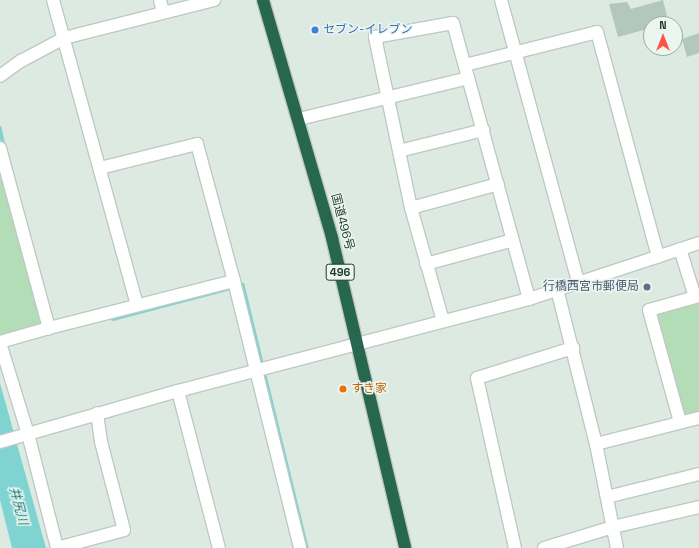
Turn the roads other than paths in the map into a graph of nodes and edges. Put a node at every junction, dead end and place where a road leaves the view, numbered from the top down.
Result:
1 (53, 0) edge
2 (160, 0) edge
3 (214, 0) edge
4 (263, 0) edge
5 (502, 0) edge
6 (163, 12) junction
7 (64, 38) junction
8 (516, 51) junction
9 (465, 65) junction
10 (0, 76) edge
11 (468, 78) junction
12 (386, 96) junction
13 (299, 119) junction
14 (483, 130) junction
15 (0, 148) edge
16 (399, 151) junction
17 (100, 168) junction
18 (498, 184) junction
19 (410, 208) junction
20 (513, 240) junction
21 (699, 243) edge
22 (680, 249) junction
23 (658, 257) junction
24 (426, 264) junction
25 (234, 280) junction
26 (578, 282) junction
27 (557, 289) junction
28 (697, 296) edge
29 (529, 299) junction
30 (137, 305) junction
31 (443, 321) junction
32 (49, 328) junction
33 (0, 342) edge
34 (357, 345) junction
35 (573, 348) junction
36 (257, 372) junction
37 (178, 391) junction
38 (97, 413) junction
39 (699, 418) edge
40 (680, 422) junction
41 (24, 435) junction
42 (0, 442) edge
43 (596, 444) junction
44 (699, 474) edge
45 (606, 497) junction
46 (699, 507) edge
47 (613, 527) junction
48 (101, 542) edge
49 (57, 548) edge
50 (219, 548) edge
51 (300, 548) edge
52 (405, 548) edge
53 (516, 548) edge
54 (544, 548) edge
55 (618, 548) edge

1 - 7 street
2 - 6 street
3 - 6 street
4 - 13 highway, 国道496号 / 496
5 - 8 street
6 - 7 street
7 - 10 street
7 - 17 street
8 - 9 street
8 - 23 street
8 - 26 street
9 - 11 street
9 - 12 street
11 - 12 street
11 - 14 street
12 - 13 street
12 - 16 street
13 - 34 highway, 国道496号 / 496
14 - 16 street
14 - 18 street
15 - 32 street
16 - 19 street
17 - 25 street
17 - 30 street
18 - 19 street
18 - 20 street
19 - 24 street
20 - 24 street
20 - 29 street
21 - 22 street
22 - 23 street
22 - 28 street
23 - 26 street
24 - 31 street
25 - 30 street
25 - 36 street
26 - 27 street
27 - 29 street
27 - 35 street
28 - 40 street
29 - 31 street
30 - 32 street
31 - 34 street
32 - 33 street
33 - 41 street
34 - 36 street
34 - 52 highway, 国道496号 / 496
35 - 43 street
35 - 53 street
36 - 37 street
36 - 51 street
37 - 38 street
37 - 50 street
38 - 41 street
38 - 48 street
39 - 40 street
40 - 43 street
41 - 42 street
41 - 49 street
43 - 45 street
44 - 45 street
45 - 47 street
46 - 47 street
47 - 54 street
47 - 55 street
48 - 49 street

